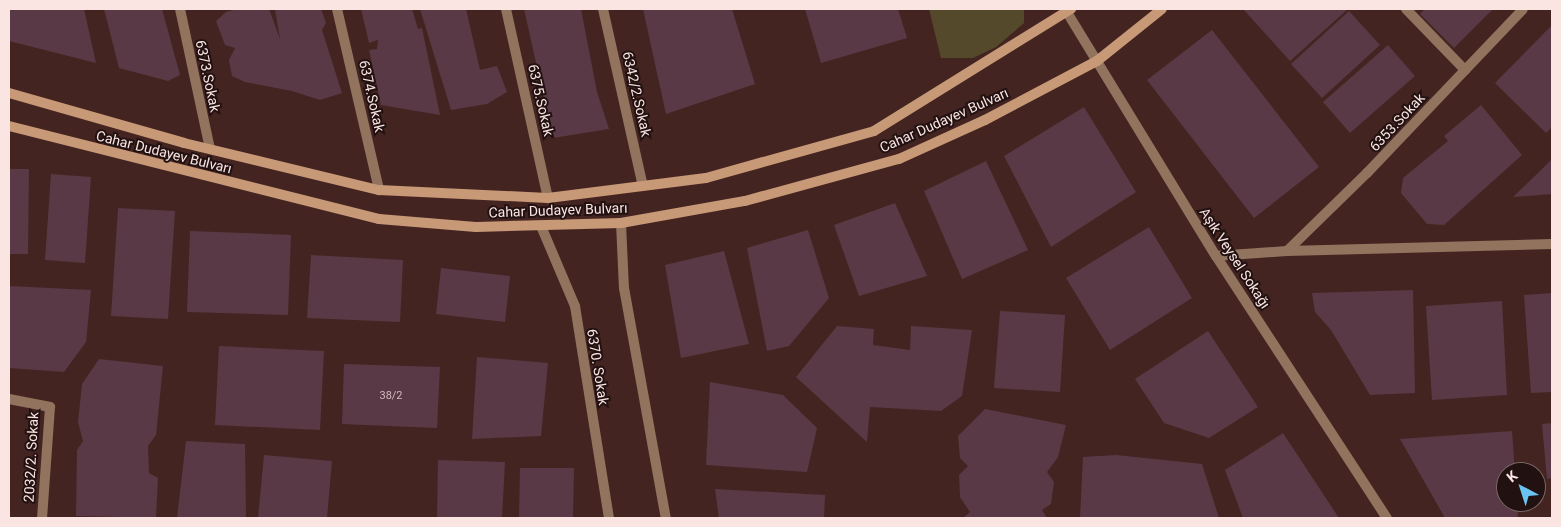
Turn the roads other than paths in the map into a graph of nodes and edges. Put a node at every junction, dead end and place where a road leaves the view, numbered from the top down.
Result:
1 (180, 9) edge
2 (337, 9) edge
3 (506, 9) edge
4 (603, 9) edge
5 (1162, 9) edge
6 (1406, 9) edge
7 (1523, 9) edge
8 (1068, 10) edge
9 (1097, 61) junction
10 (1465, 70) junction
11 (9, 93) edge
12 (9, 126) edge
13 (210, 149) junction
14 (643, 186) junction
15 (379, 190) junction
16 (548, 198) junction
17 (621, 223) junction
18 (541, 226) junction
19 (1552, 244) edge
20 (1287, 250) junction
21 (1216, 256) junction
22 (9, 399) edge
23 (42, 518) edge
24 (609, 518) edge
25 (666, 518) edge
26 (1387, 518) edge

1 - 13 street, 6373.Sokak
2 - 15 street, 6374.Sokak
3 - 16 street, 6375.Sokak
4 - 14 street, 6342/2.Sokak
5 - 9 main road, Cahar Dudayev Bulvarı
6 - 10 street
7 - 10 street, 6353.Sokak
8 - 9 street, Aşık Veysel Sokağı
8 - 14 main road, Cahar Dudayev Bulvarı
9 - 17 main road, Cahar Dudayev Bulvarı
9 - 21 street, Aşık Veysel Sokağı
10 - 20 street, 6353.Sokak
11 - 13 main road, Cahar Dudayev Bulvarı
12 - 18 main road, Cahar Dudayev Bulvarı
13 - 15 main road, Cahar Dudayev Bulvarı
14 - 16 main road, Cahar Dudayev Bulvarı
15 - 16 main road, Cahar Dudayev Bulvarı
17 - 18 main road, Cahar Dudayev Bulvarı
17 - 25 street
18 - 24 street, 6370. Sokak
19 - 20 street
20 - 21 street
21 - 26 street, Aşık Veysel Sokağı
22 - 23 street, 2032/2. Sokak

